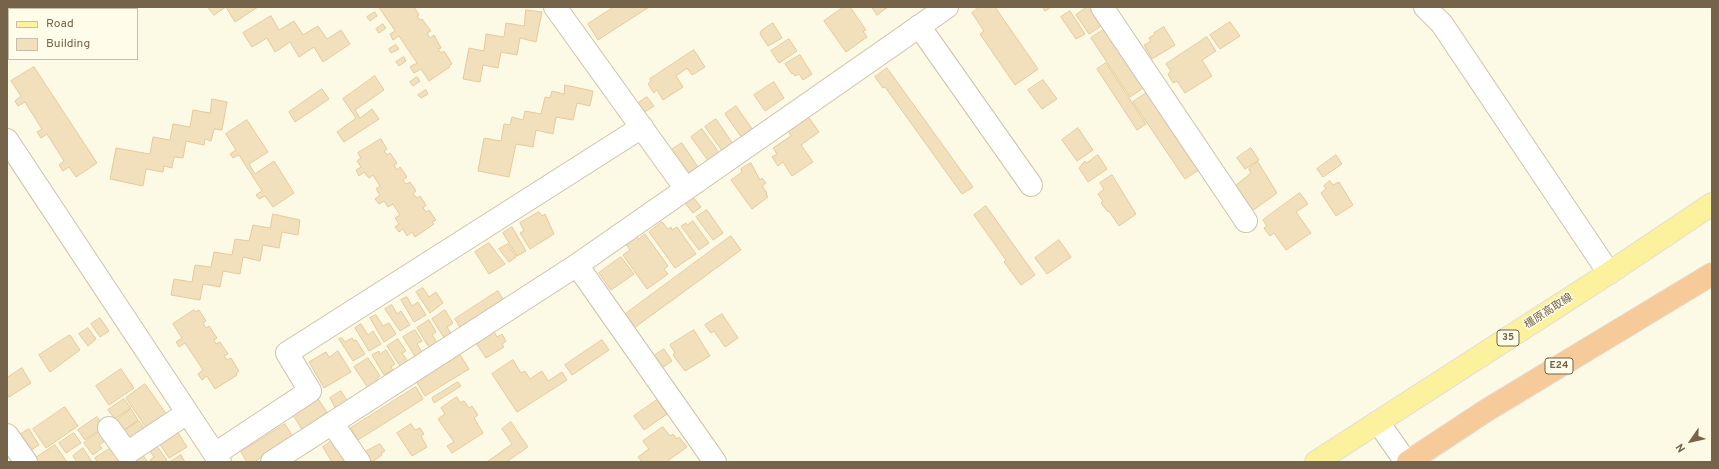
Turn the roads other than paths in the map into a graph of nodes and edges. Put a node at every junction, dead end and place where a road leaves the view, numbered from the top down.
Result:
1 (555, 7) edge
2 (947, 7) edge
3 (1102, 7) edge
4 (1425, 7) edge
5 (919, 26) junction
6 (642, 127) junction
7 (7, 140) edge
8 (1031, 185) dead end
9 (686, 189) junction
10 (1708, 208) edge
11 (1246, 221) dead end
12 (577, 265) junction
13 (1609, 274) junction
14 (1712, 274) edge
15 (187, 413) junction
16 (1378, 422) junction
17 (332, 423) junction
18 (109, 428) dead end
19 (9, 441) edge
20 (217, 458) edge
21 (26, 462) edge
22 (272, 462) edge
23 (359, 462) edge
24 (715, 462) edge
25 (1316, 462) edge
26 (1407, 462) edge

1 - 6 street
2 - 5 street
3 - 11 street
4 - 13 street
5 - 8 street
5 - 9 street
6 - 9 street
6 - 20 street
7 - 15 street
9 - 12 street
10 - 13 main road, 橿原高取線 / 35
12 - 17 street
12 - 24 street
13 - 16 main road, 橿原高取線 / 35
14 - 26 highway, E24
15 - 18 street
15 - 20 street
16 - 25 main road, 橿原高取線 / 35
16 - 26 street
17 - 22 street
17 - 23 street
19 - 21 street

